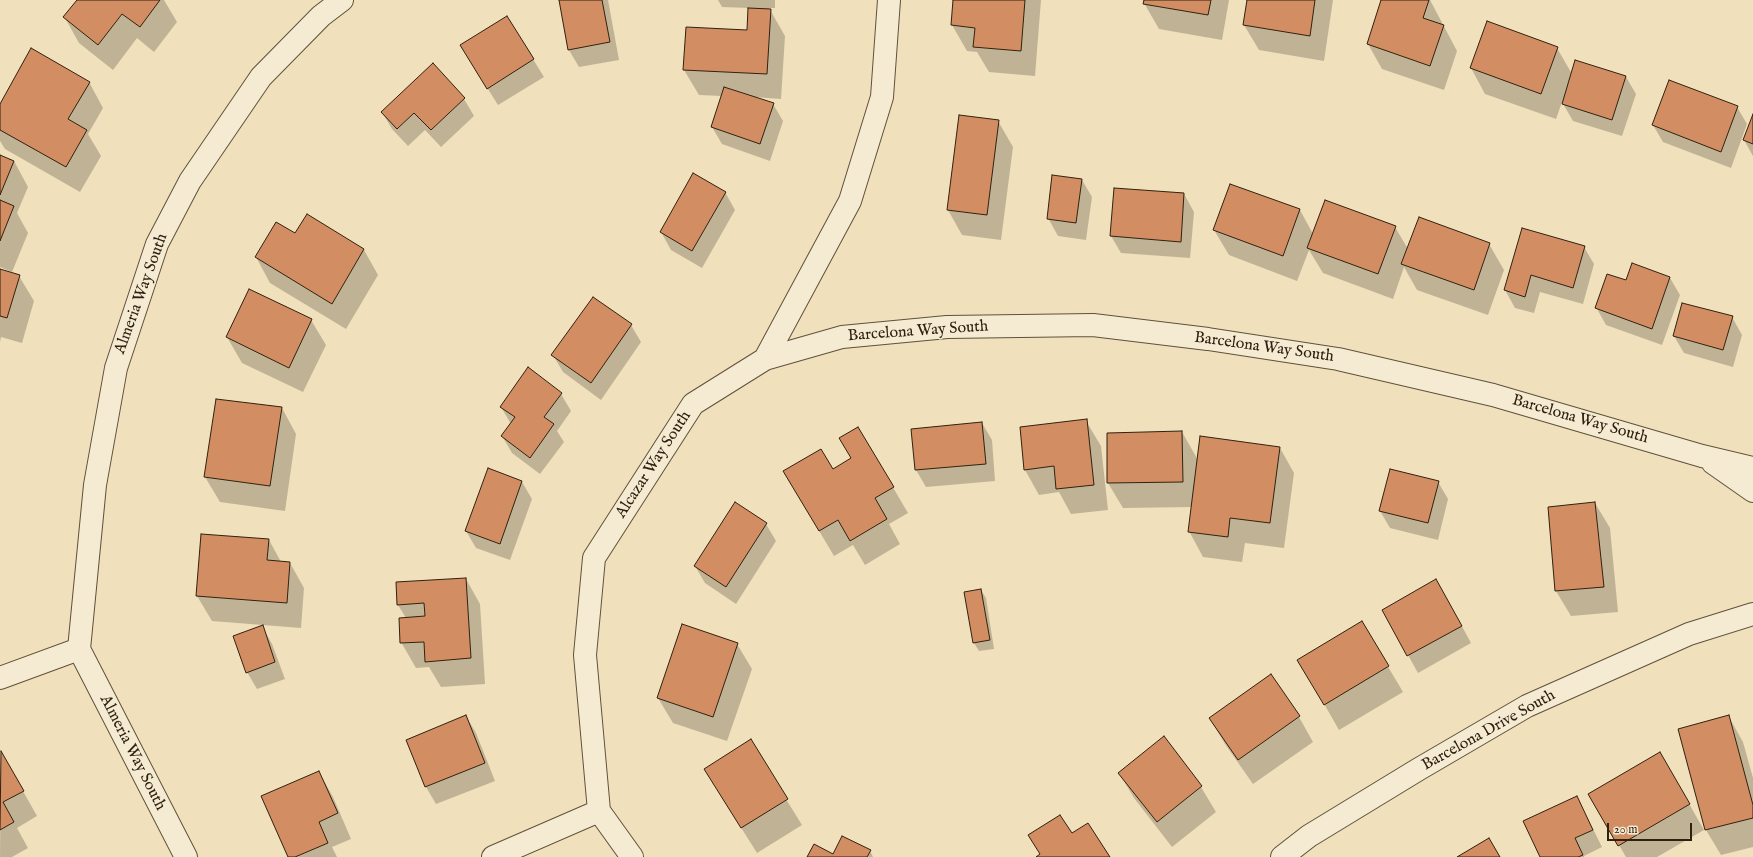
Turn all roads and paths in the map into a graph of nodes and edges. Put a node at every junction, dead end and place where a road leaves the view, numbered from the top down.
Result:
1 (342, 0) edge
2 (889, 0) edge
3 (765, 359) junction
4 (1702, 456) junction
5 (1753, 468) edge
6 (1753, 491) edge
7 (1753, 598) edge
8 (1753, 614) edge
9 (1726, 622) junction
10 (79, 649) junction
11 (0, 678) edge
12 (599, 811) junction
13 (186, 857) edge
14 (493, 857) edge
15 (632, 857) edge
16 (1282, 857) edge

1 - 10 street, Almeria Way South
2 - 3 street, Alcazar Way South
3 - 4 street, Barcelona Way South
3 - 12 street, Alcazar Way South
4 - 5 street, Barcelona Way South
4 - 6 street
7 - 9 street
8 - 9 street, Barcelona Drive South
9 - 16 street, Barcelona Drive South
10 - 11 street
10 - 13 street, Almeria Way South
12 - 14 street
12 - 15 street

